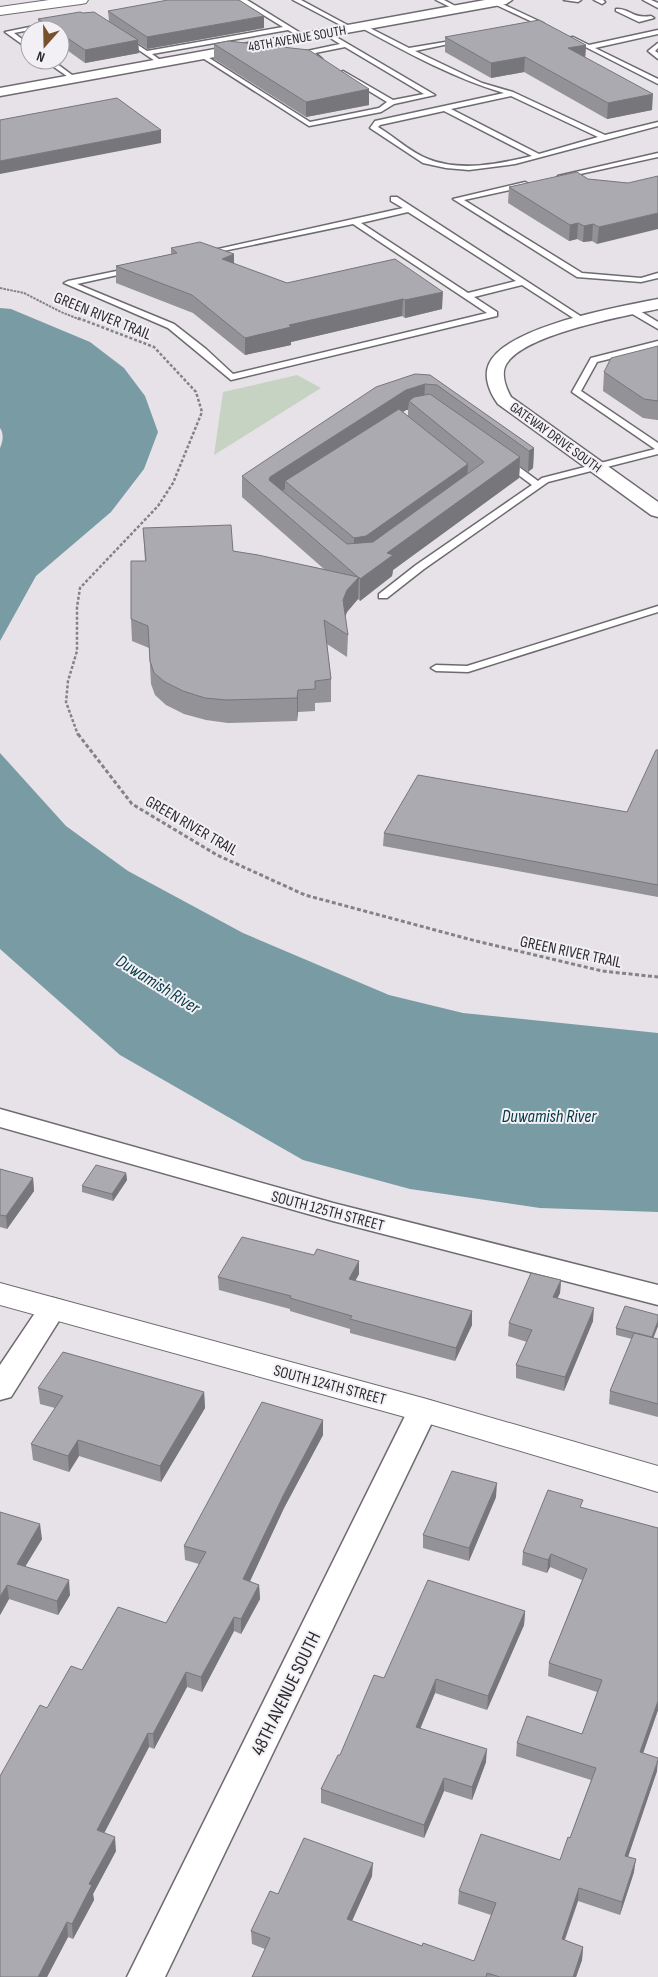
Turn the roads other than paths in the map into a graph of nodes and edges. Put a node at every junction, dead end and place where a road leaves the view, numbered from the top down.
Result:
1 (26, 0) edge
2 (81, 0) edge
3 (242, 0) edge
4 (296, 0) edge
5 (439, 0) edge
6 (567, 0) edge
7 (578, 0) edge
8 (646, 0) edge
9 (500, 1) edge
10 (0, 4) edge
11 (658, 6) edge
12 (630, 8) dead end
13 (458, 9) junction
14 (618, 10) dead end
15 (0, 11) edge
16 (654, 18) edge
17 (532, 26) edge
18 (356, 27) junction
19 (289, 28) junction
20 (20, 30) edge
21 (114, 32) edge
22 (658, 32) edge
23 (326, 33) junction
24 (562, 34) edge
25 (304, 37) junction
26 (465, 39) edge
27 (20, 41) edge
28 (347, 45) junction
29 (658, 45) edge
30 (588, 47) junction
31 (408, 50) junction
32 (146, 53) junction
33 (201, 55) junction
34 (658, 57) edge
35 (325, 62) edge
36 (161, 63) junction
37 (334, 67) edge
38 (61, 70) edge
39 (73, 78) junction
40 (658, 82) edge
41 (0, 92) edge
42 (511, 93) junction
43 (392, 102) junction
44 (444, 108) junction
45 (658, 124) edge
46 (604, 137) junction
47 (658, 155) edge
48 (537, 156) junction
49 (550, 178) edge
50 (532, 182) edge
51 (394, 199) dead end
52 (408, 209) junction
53 (355, 222) junction
54 (198, 254) edge
55 (142, 266) edge
56 (658, 275) edge
57 (523, 282) junction
58 (466, 296) junction
59 (658, 304) edge
60 (632, 310) junction
61 (584, 321) junction
62 (658, 326) edge
63 (658, 344) edge
64 (658, 448) edge
65 (658, 451) edge
66 (501, 458) edge
67 (596, 467) junction
68 (538, 485) junction
69 (658, 511) edge
70 (384, 596) dead end
71 (658, 609) edge
72 (436, 668) dead end
73 (0, 1118) edge
74 (0, 1294) edge
75 (658, 1295) edge
76 (54, 1308) junction
77 (0, 1388) edge
78 (423, 1410) junction
79 (658, 1479) edge
80 (146, 1977) edge

1 - 10 main road
2 - 15 main road
3 - 19 lane
4 - 18 lane
5 - 13 lane
6 - 7 lane
8 - 11 lane
9 - 13 street, 48TH AVENUE SOUTH
9 - 17 lane
12 - 16 lane
13 - 18 street, 48TH AVENUE SOUTH
14 - 16 lane
18 - 23 street, 48TH AVENUE SOUTH
18 - 31 lane
19 - 25 lane
19 - 32 lane
20 - 27 lane
21 - 32 lane
22 - 30 lane
23 - 25 street, 48TH AVENUE SOUTH
23 - 28 lane
24 - 30 lane
25 - 33 street, 48TH AVENUE SOUTH
26 - 31 lane
28 - 35 lane
28 - 43 lane
29 - 34 lane
30 - 40 lane
31 - 42 lane
32 - 36 lane
33 - 36 street, 48TH AVENUE SOUTH
33 - 43 lane
36 - 39 street, 48TH AVENUE SOUTH
37 - 43 lane
38 - 39 lane
39 - 41 street, 48TH AVENUE SOUTH
42 - 44 lane
42 - 46 lane
44 - 48 lane
44 - 48 lane
45 - 46 lane
46 - 48 lane
47 - 49 lane
50 - 56 lane
51 - 52 lane
52 - 53 lane
52 - 57 lane
53 - 54 lane
53 - 58 lane
55 - 58 lane
57 - 58 lane
57 - 61 lane
59 - 60 street, GATEWAY DRIVE SOUTH
60 - 61 street, GATEWAY DRIVE SOUTH
60 - 62 lane
61 - 67 street, GATEWAY DRIVE SOUTH
63 - 64 lane
65 - 67 lane
66 - 68 lane
67 - 68 lane
67 - 69 street, GATEWAY DRIVE SOUTH
68 - 70 lane
71 - 72 lane
73 - 75 street, SOUTH 125TH STREET
74 - 76 main road, SOUTH 124TH STREET
76 - 77 street
76 - 78 main road, SOUTH 124TH STREET
78 - 79 main road, SOUTH 124TH STREET
78 - 80 street, 48TH AVENUE SOUTH

